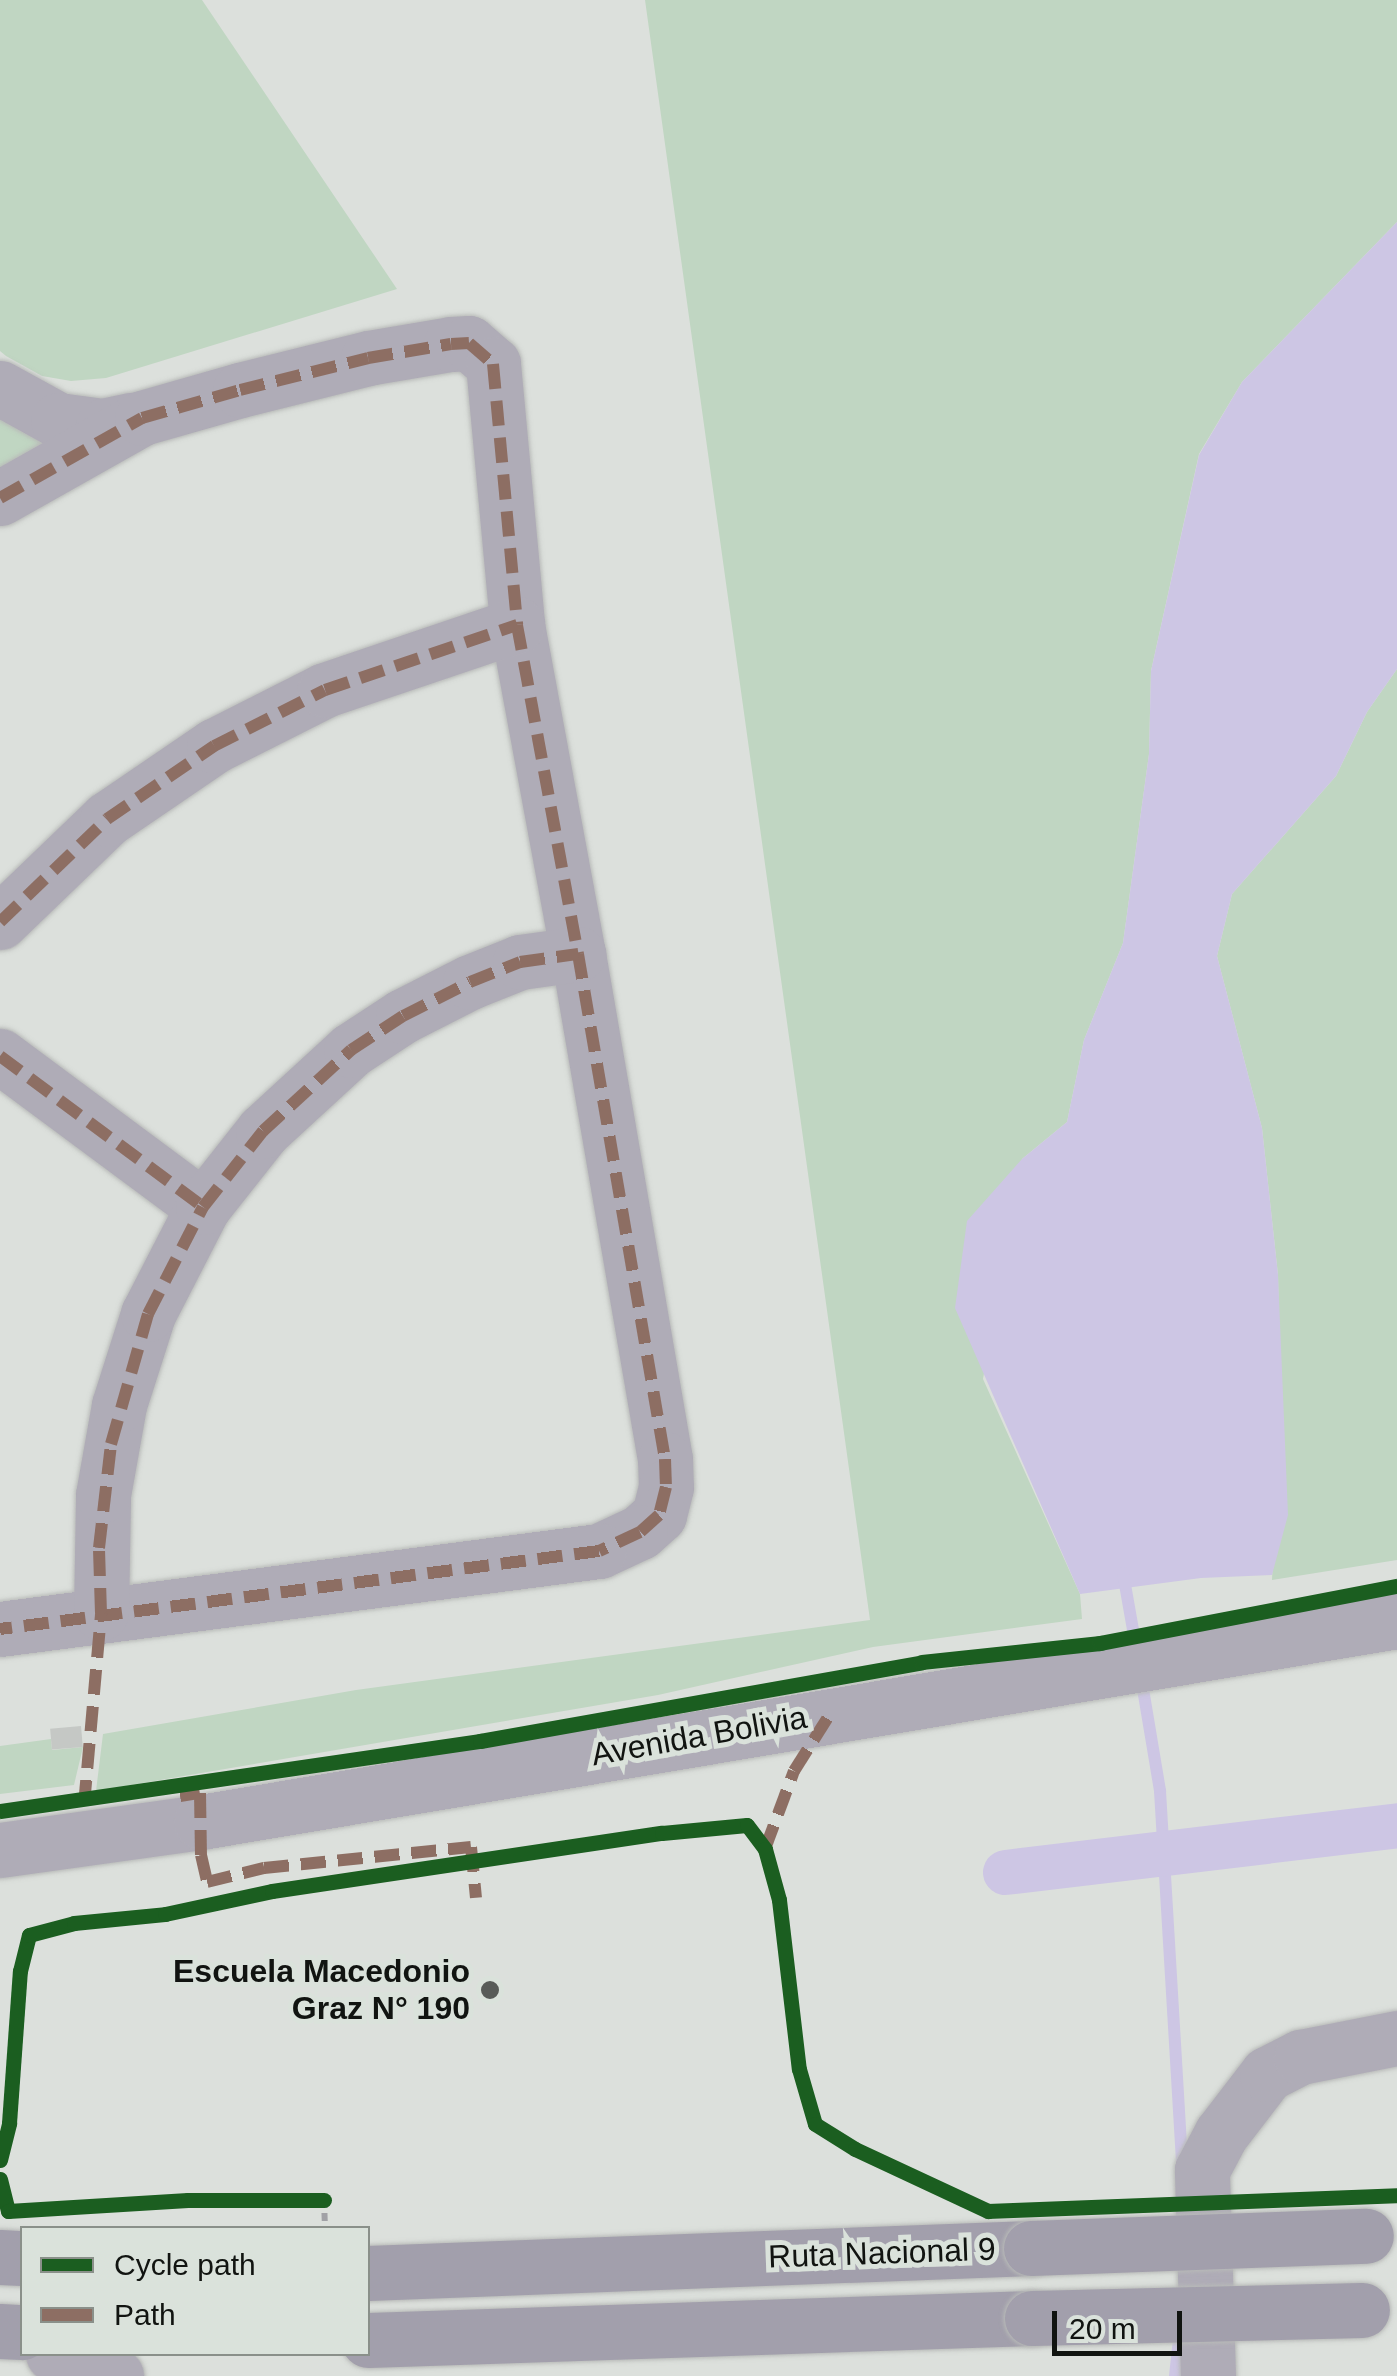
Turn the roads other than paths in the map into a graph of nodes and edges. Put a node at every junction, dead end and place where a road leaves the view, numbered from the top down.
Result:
1 (0, 388) edge
2 (142, 418) junction
3 (0, 498) edge
4 (517, 625) junction
5 (0, 922) edge
6 (578, 954) junction
7 (0, 1056) edge
8 (203, 1207) junction
9 (101, 1613) junction
10 (1397, 1621) edge
11 (0, 1629) edge
12 (0, 1850) edge
13 (1397, 2038) edge
14 (1382, 2234) edge
15 (370, 2273) edge
16 (1380, 2307) edge
17 (370, 2340) edge
18 (60, 2356) edge
19 (116, 2376) edge
20 (1208, 2376) edge

1 - 2 street
2 - 3 street
2 - 4 street
4 - 5 street
4 - 6 street
6 - 8 street
6 - 9 street
7 - 8 street
8 - 9 street
9 - 11 street
10 - 12 street, Avenida Bolivia
13 - 20 street
14 - 15 highway, Ruta Nacional 9, bridge
16 - 17 highway, bridge
18 - 19 street

